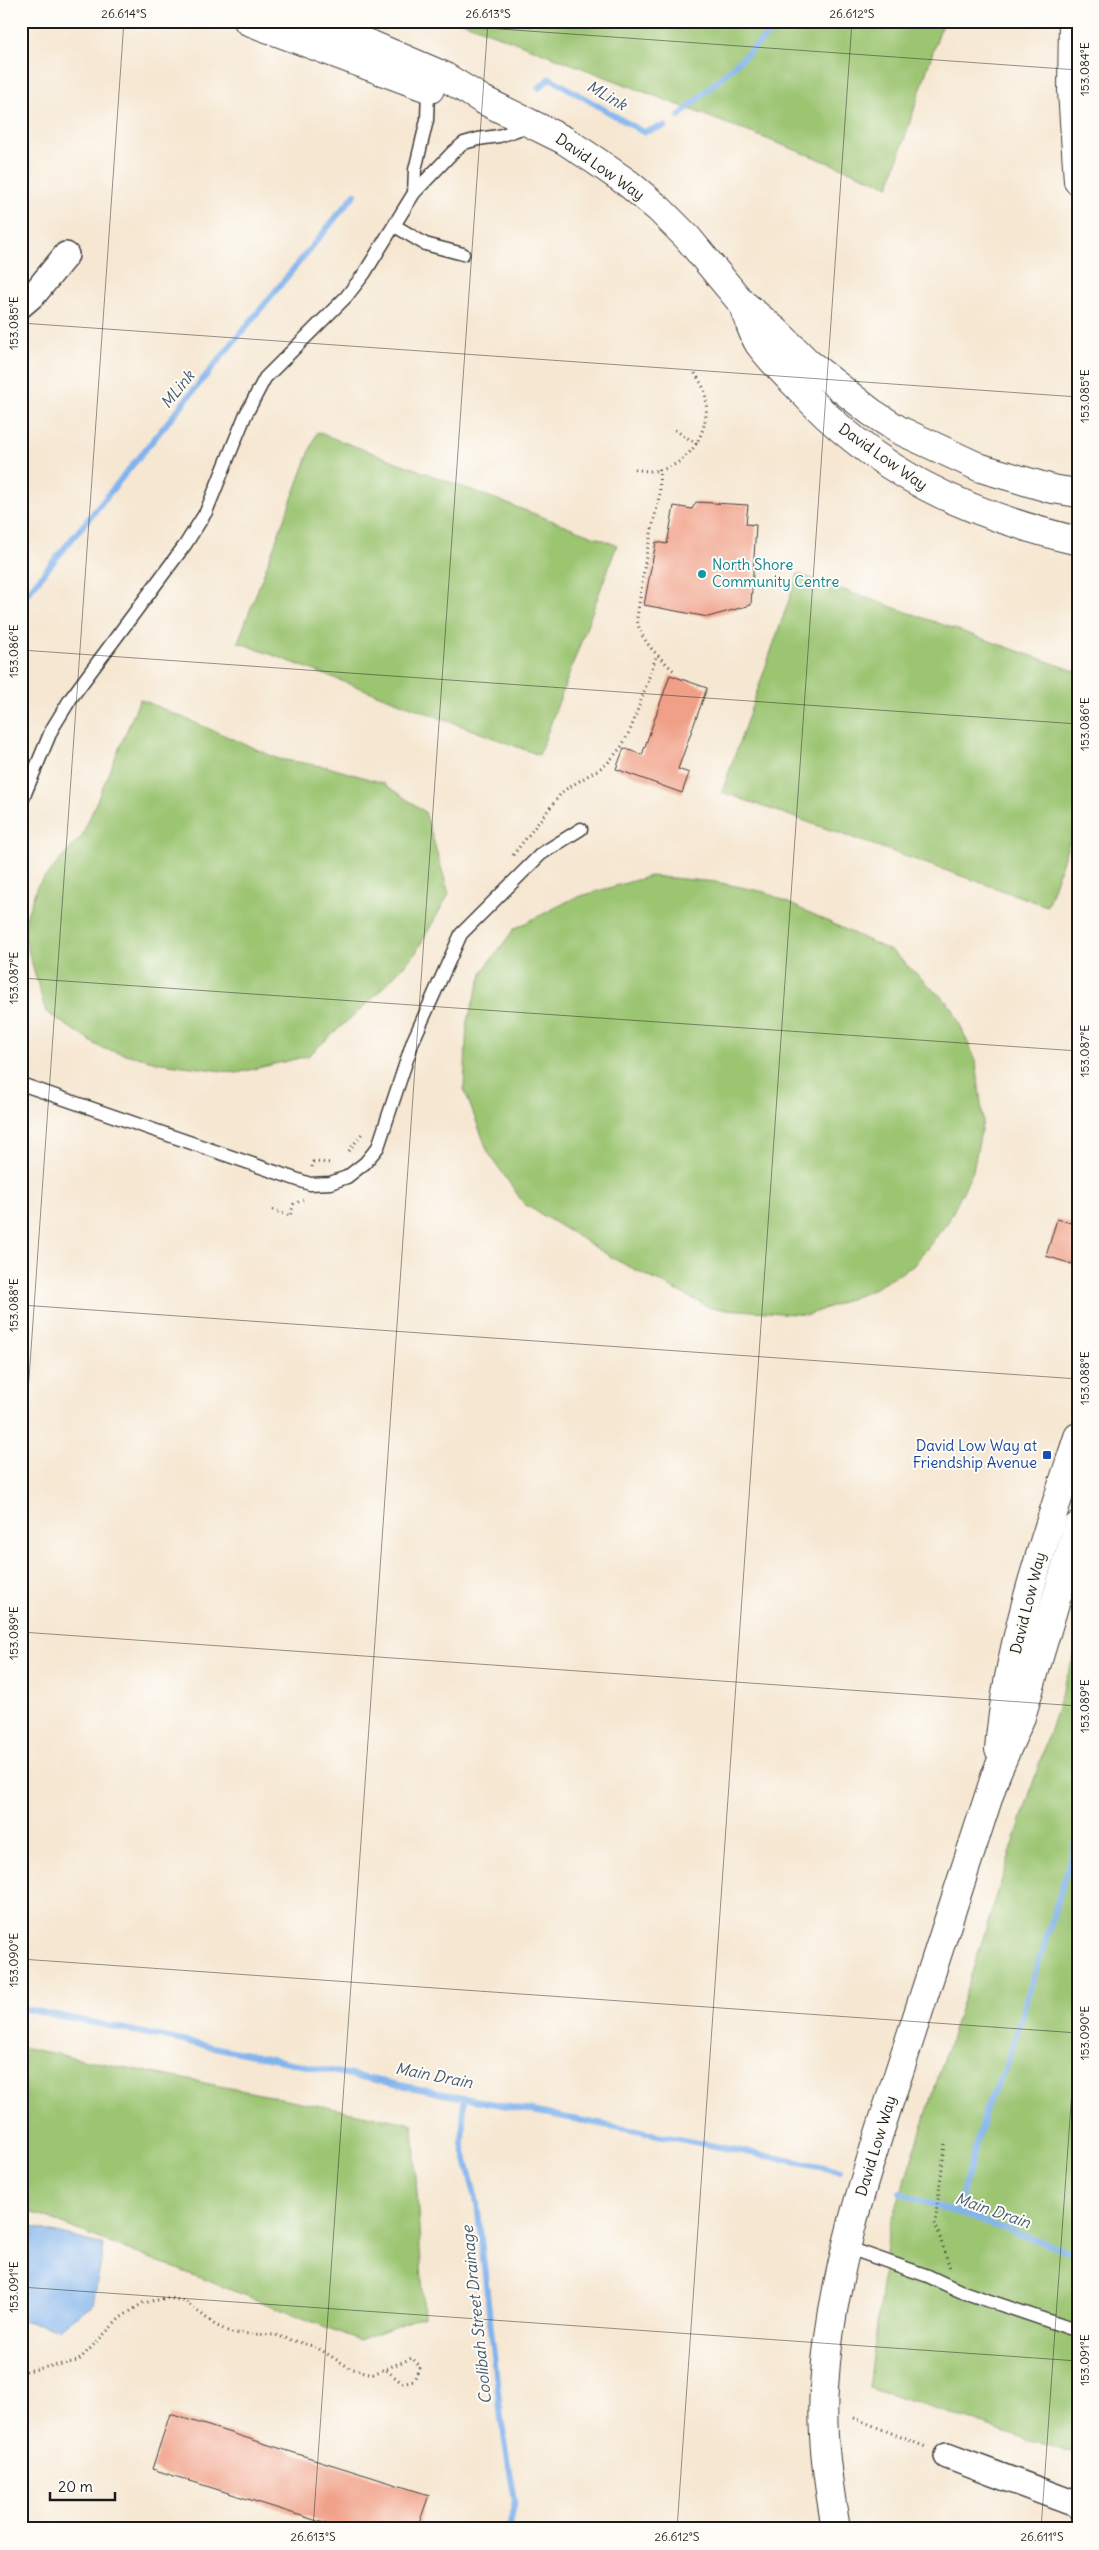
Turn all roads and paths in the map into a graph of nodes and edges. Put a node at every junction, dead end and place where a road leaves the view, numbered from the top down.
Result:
1 (248, 21) edge
2 (316, 21) edge
3 (1073, 21) edge
4 (428, 88) junction
5 (483, 100) junction
6 (534, 124) junction
7 (1078, 181) edge
8 (414, 193) junction
9 (395, 226) junction
10 (462, 254) dead end
11 (66, 255) dead end
12 (741, 302) junction
13 (21, 305) edge
14 (694, 373) dead end
15 (675, 430) dead end
16 (697, 444) junction
17 (635, 469) dead end
18 (659, 469) junction
19 (1069, 488) edge
20 (1078, 541) edge
21 (674, 671) dead end
22 (21, 803) edge
23 (581, 829) dead end
24 (21, 1084) edge
25 (308, 1195) dead end
26 (273, 1210) dead end
27 (1078, 1436) edge
28 (1078, 1526) edge
29 (1041, 1550) junction
30 (1068, 1558) junction
31 (996, 1774) junction
32 (945, 2144) dead end
33 (846, 2248) junction
34 (960, 2291) junction
35 (1078, 2331) edge
36 (385, 2369) junction
37 (21, 2372) edge
38 (854, 2418) dead end
39 (947, 2456) joint
40 (1078, 2505) edge
41 (836, 2529) edge

1 - 4 main road, David Low Way
2 - 5 main road, David Low Way
3 - 7 main road
4 - 5 main road, David Low Way
4 - 8 lane
5 - 6 main road, David Low Way
6 - 8 lane
6 - 12 main road, David Low Way
8 - 9 lane
9 - 10 lane
9 - 22 lane
11 - 13 street
12 - 19 main road, David Low Way
12 - 20 main road, David Low Way
14 - 16 path
15 - 16 path
16 - 18 path
17 - 18 path
18 - 21 path
23 - 24 lane
25 - 26 path
27 - 29 main road, David Low Way
28 - 30 main road, David Low Way
29 - 30 main road
29 - 31 main road, David Low Way
30 - 31 main road, David Low Way
31 - 33 main road, David Low Way
32 - 34 path
33 - 34 lane
33 - 41 main road, David Low Way
34 - 35 lane
36 - 36 path
36 - 37 path
38 - 39 path
39 - 40 street

